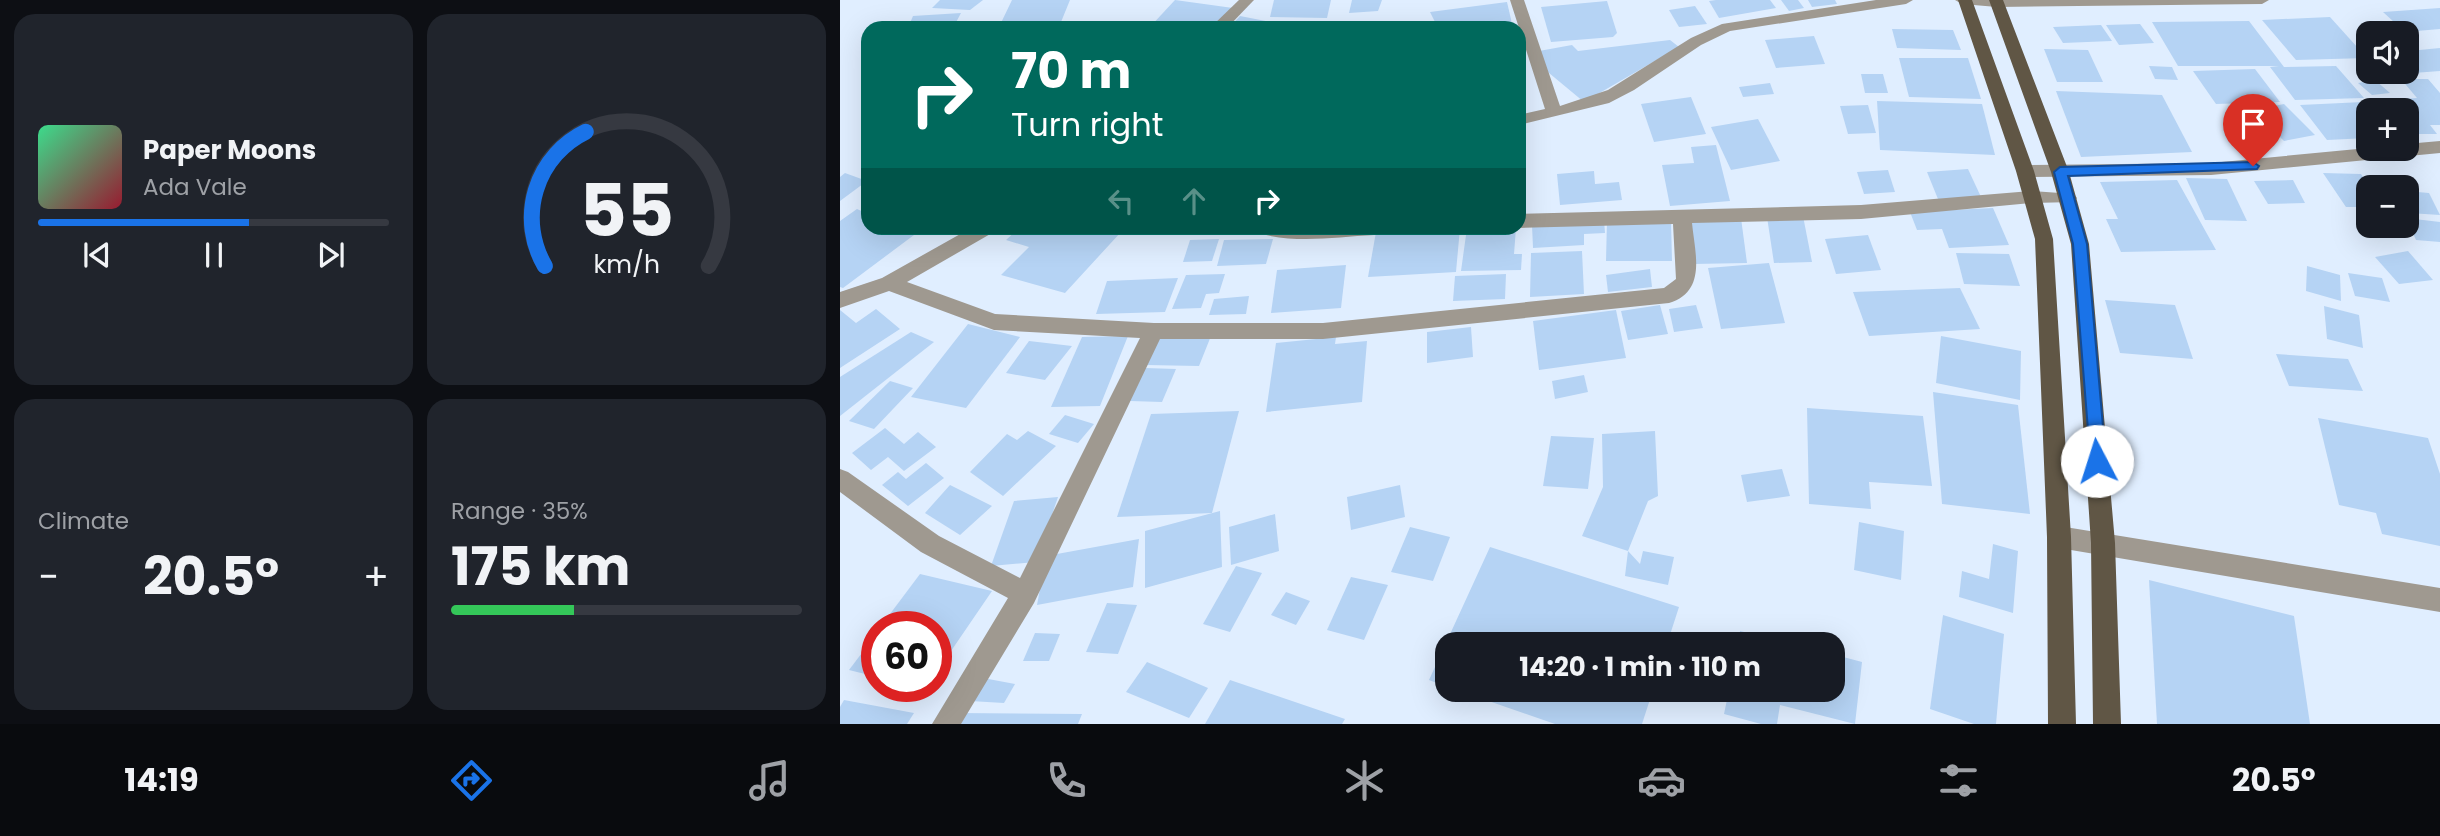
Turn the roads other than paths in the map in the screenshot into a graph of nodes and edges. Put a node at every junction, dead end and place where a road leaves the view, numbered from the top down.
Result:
1 (1247, 0) edge
2 (1517, 0) edge
3 (1906, 0) edge
4 (1964, 0) edge
5 (2262, 0) edge
6 (1997, 2) edge
7 (1225, 21) edge
8 (1524, 21) edge
9 (1526, 27) edge
10 (1554, 112) junction
11 (1526, 118) edge
12 (2440, 146) edge
13 (2025, 171) junction
14 (2060, 172) junction
15 (2031, 197) junction
16 (2068, 198) junction
17 (1682, 216) junction
18 (1526, 221) edge
19 (973, 235) edge
20 (889, 283) junction
21 (840, 300) edge
22 (1154, 331) junction
23 (840, 479) edge
24 (2059, 537) junction
25 (2103, 543) junction
26 (1026, 594) junction
27 (2440, 600) edge
28 (946, 724) edge
29 (2062, 724) edge
30 (2107, 724) edge

1 - 7 street
2 - 8 street
3 - 10 street
4 - 6 street
4 - 13 main road
5 - 6 street
6 - 14 main road
9 - 10 street
10 - 11 street
12 - 14 street
13 - 14 street
13 - 15 main road
14 - 16 main road
15 - 16 street
15 - 17 street
15 - 24 main road
16 - 25 main road
17 - 18 street
17 - 22 street
19 - 20 street
20 - 21 street
20 - 22 street
22 - 26 street
23 - 26 street
24 - 25 street
24 - 29 main road
25 - 27 street
25 - 30 main road
26 - 28 street

